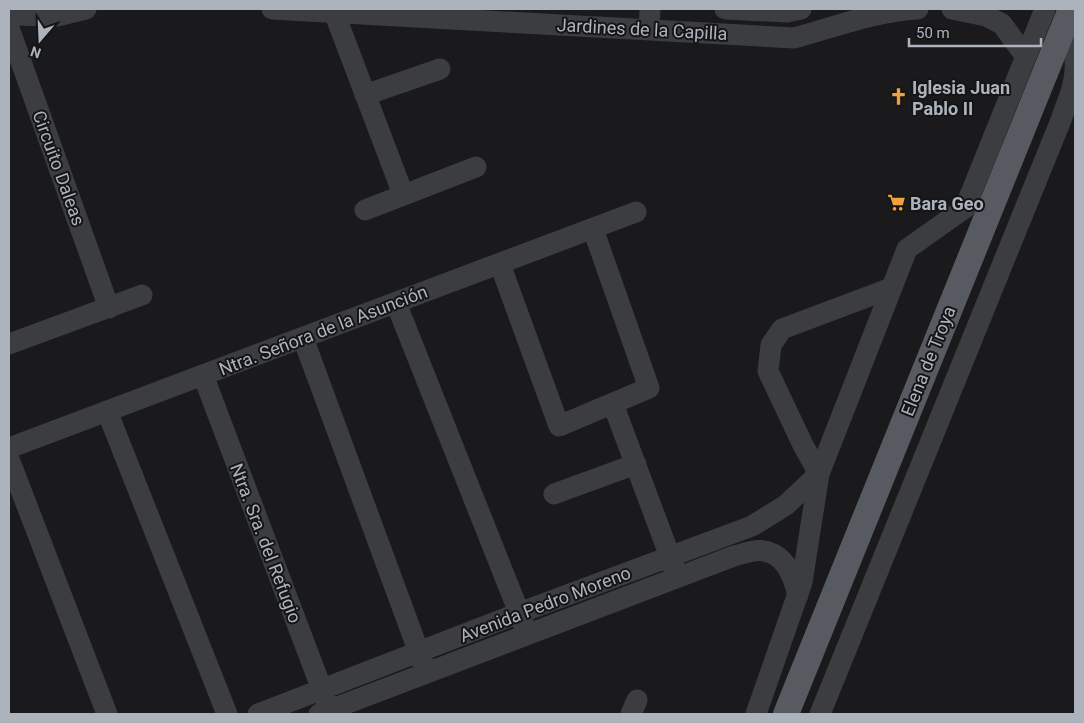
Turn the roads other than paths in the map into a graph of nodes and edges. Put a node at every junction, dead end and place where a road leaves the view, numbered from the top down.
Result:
1 (86, 9) edge
2 (272, 9) edge
3 (650, 9) edge
4 (726, 9) edge
5 (801, 9) edge
6 (918, 9) edge
7 (952, 9) edge
8 (334, 12) junction
9 (876, 12) edge
10 (1061, 12) edge
11 (440, 14) edge
12 (9, 15) edge
13 (9, 28) edge
14 (649, 30) junction
15 (1026, 57) junction
16 (440, 69) dead end
17 (365, 96) junction
18 (1020, 104) junction
19 (1061, 120) junction
20 (476, 168) dead end
21 (403, 194) junction
22 (365, 210) dead end
23 (636, 212) dead end
24 (592, 229) junction
25 (500, 264) junction
26 (891, 288) junction
27 (142, 295) dead end
28 (396, 302) junction
29 (108, 308) junction
30 (303, 338) junction
31 (10, 342) edge
32 (203, 375) junction
33 (613, 404) junction
34 (107, 411) junction
35 (9, 448) edge
36 (9, 459) edge
37 (636, 464) junction
38 (819, 474) junction
39 (554, 494) dead end
40 (670, 556) junction
41 (677, 577) junction
42 (798, 595) junction
43 (519, 613) junction
44 (527, 634) junction
45 (419, 653) junction
46 (428, 673) junction
47 (322, 690) junction
48 (324, 712) edge
49 (107, 714) edge
50 (227, 714) edge
51 (258, 714) edge
52 (756, 714) edge
53 (786, 714) edge
54 (820, 714) edge

1 - 12 street
2 - 8 street, Jardines de la Capilla
3 - 14 street
4 - 5 street, Jardines de la Capilla
6 - 9 street, Jardines de la Capilla
7 - 15 street
8 - 11 street, Jardines de la Capilla
8 - 17 street
9 - 14 street, Jardines de la Capilla
10 - 15 street
10 - 18 main road, Elena de Troya
10 - 19 street
11 - 14 street, Jardines de la Capilla
13 - 29 street, Circuito Daleas
15 - 18 street
16 - 17 street
17 - 21 street
18 - 19 street
18 - 26 street
18 - 53 main road, Elena de Troya
19 - 54 street
20 - 21 street
21 - 22 street
23 - 24 street, Ntra. Señora de la Asunción
24 - 25 street, Ntra. Señora de la Asunción
24 - 33 street
25 - 28 street, Ntra. Señora de la Asunción
25 - 33 street
26 - 38 street
26 - 38 street
27 - 29 street
28 - 30 street, Ntra. Señora de la Asunción
28 - 43 street
29 - 31 street
30 - 32 street, Ntra. Señora de la Asunción
30 - 45 street
32 - 34 street, Ntra. Señora de la Asunción
32 - 47 street, Ntra. Sra. del Refugio
33 - 37 street
34 - 35 street, Ntra. Señora de la Asunción
34 - 50 street
36 - 49 street
37 - 39 street
37 - 40 street
38 - 40 street, Avenida Pedro Moreno
38 - 42 street
40 - 41 street
40 - 43 street, Avenida Pedro Moreno
41 - 42 street, Avenida Pedro Moreno
41 - 44 street, Avenida Pedro Moreno
42 - 52 street
43 - 44 street
43 - 45 street, Avenida Pedro Moreno
44 - 46 street, Avenida Pedro Moreno
45 - 46 street
45 - 47 street, Avenida Pedro Moreno
46 - 48 street, Avenida Pedro Moreno
47 - 48 street, Ntra. Sra. del Refugio
47 - 51 street, Avenida Pedro Moreno

